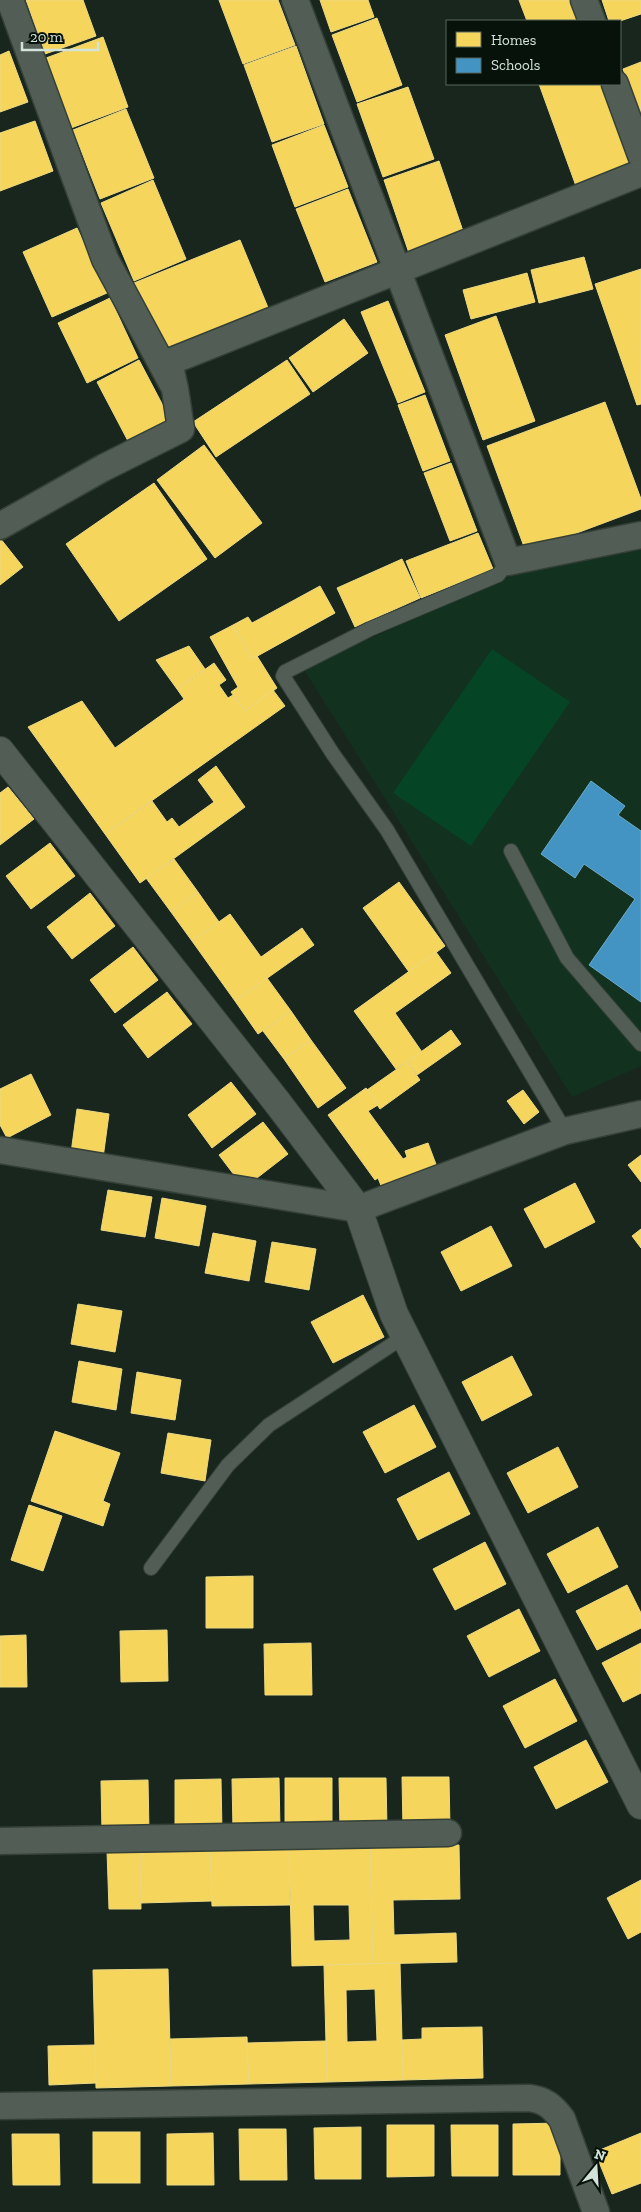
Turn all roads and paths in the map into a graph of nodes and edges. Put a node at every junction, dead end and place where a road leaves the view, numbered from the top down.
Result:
1 (10, 0) edge
2 (295, 0) edge
3 (584, 0) edge
4 (592, 20) edge
5 (615, 85) edge
6 (641, 155) edge
7 (641, 173) edge
8 (397, 270) junction
9 (175, 389) junction
10 (0, 526) edge
11 (641, 535) edge
12 (508, 562) junction
13 (0, 751) edge
14 (511, 851) dead end
15 (641, 1044) edge
16 (641, 1114) edge
17 (565, 1131) junction
18 (0, 1150) edge
19 (358, 1209) junction
20 (405, 1336) junction
21 (151, 1568) dead end
22 (641, 1805) edge
23 (448, 1833) dead end
24 (0, 1842) edge
25 (0, 2106) edge
26 (596, 2212) edge

1 - 9 street
2 - 8 street
3 - 4 street
5 - 6 street
7 - 8 street
8 - 9 street
8 - 12 street
9 - 10 street
11 - 12 street
12 - 17 lane
13 - 19 street
14 - 15 lane
16 - 17 street
17 - 19 street
18 - 19 street
19 - 20 street
20 - 21 lane
20 - 22 street
23 - 24 street
25 - 26 street

